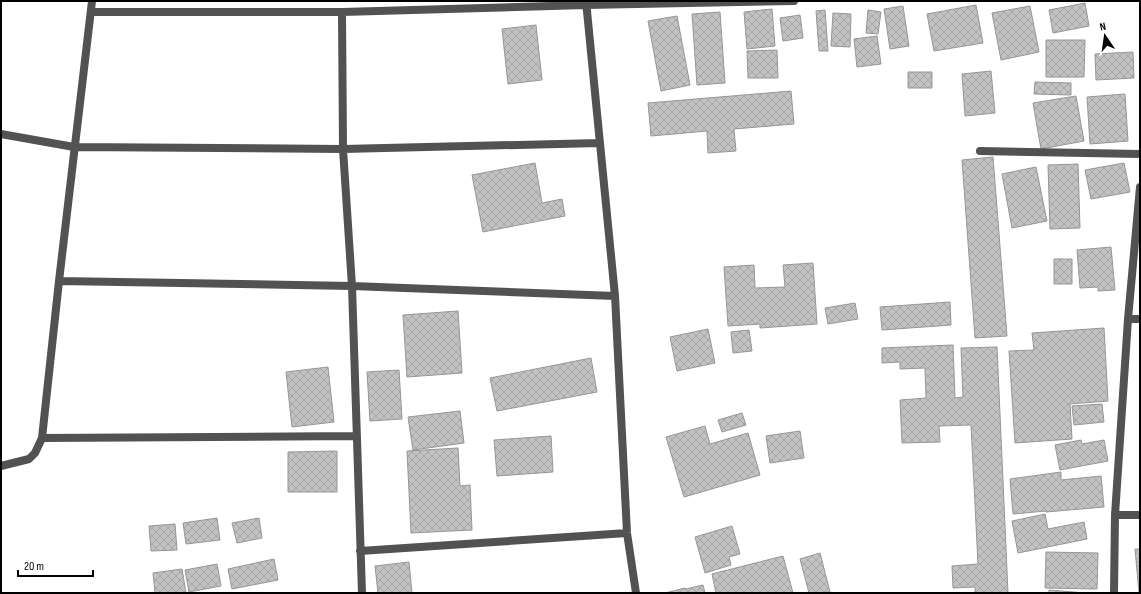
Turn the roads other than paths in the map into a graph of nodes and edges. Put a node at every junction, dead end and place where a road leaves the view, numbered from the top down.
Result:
1 (92, 1) edge
2 (794, 1) edge
3 (586, 3) edge
4 (91, 12) junction
5 (342, 12) junction
6 (1, 134) edge
7 (600, 143) junction
8 (74, 147) junction
9 (343, 149) junction
10 (980, 151) dead end
11 (1140, 154) edge
12 (1140, 187) edge
13 (59, 281) junction
14 (352, 286) junction
15 (615, 296) junction
16 (1128, 319) junction
17 (1140, 319) edge
18 (356, 436) junction
19 (42, 438) junction
20 (1, 466) edge
21 (1115, 515) junction
22 (1140, 515) edge
23 (627, 532) junction
24 (360, 551) junction
25 (362, 593) edge
26 (636, 593) edge
27 (1114, 593) edge

1 - 4 street
2 - 3 street
3 - 5 street
3 - 7 street
4 - 5 street
4 - 8 street
5 - 9 street
6 - 8 street
7 - 9 street
7 - 15 street
8 - 9 street
8 - 13 street
9 - 14 street
10 - 11 street
12 - 16 street
13 - 14 street
13 - 19 street
14 - 15 street
14 - 18 street
15 - 23 street
16 - 17 street
16 - 21 street
18 - 19 street
18 - 24 street
19 - 20 street
21 - 22 street
21 - 27 street
23 - 24 street
23 - 26 street
24 - 25 street

